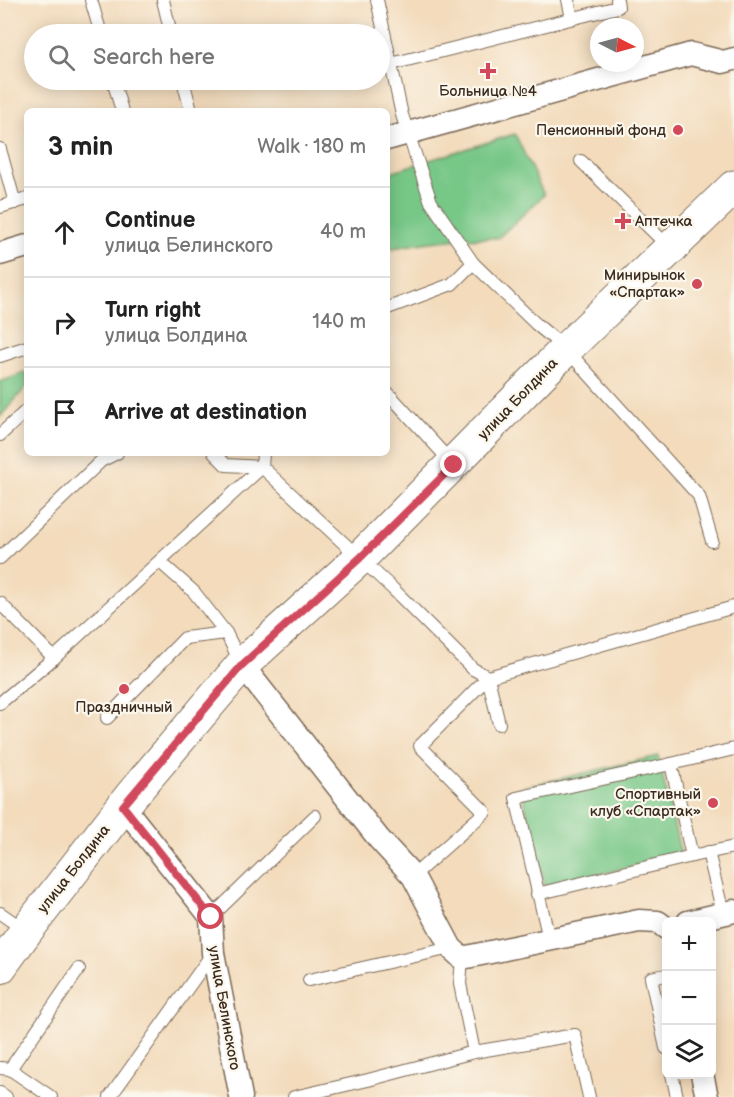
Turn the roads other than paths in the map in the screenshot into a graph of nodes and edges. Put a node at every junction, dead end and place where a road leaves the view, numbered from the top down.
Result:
1 (91, 0) edge
2 (163, 0) edge
3 (377, 0) edge
4 (568, 0) edge
5 (617, 0) edge
6 (572, 18) junction
7 (98, 24) edge
8 (169, 24) edge
9 (382, 24) edge
10 (390, 59) edge
11 (734, 59) edge
12 (391, 64) junction
13 (116, 90) edge
14 (186, 90) edge
15 (121, 108) edge
16 (190, 108) edge
17 (398, 136) edge
18 (0, 149) edge
19 (581, 161) dead end
20 (734, 188) edge
21 (21, 201) edge
22 (0, 207) edge
23 (24, 247) edge
24 (670, 248) junction
25 (0, 254) edge
26 (473, 263) junction
27 (390, 307) edge
28 (24, 348) edge
29 (566, 349) junction
30 (0, 356) edge
31 (390, 395) edge
32 (24, 413) edge
33 (0, 435) edge
34 (111, 456) edge
35 (217, 456) edge
36 (263, 456) edge
37 (454, 465) junction
38 (262, 467) junction
39 (712, 541) dead end
40 (0, 558) edge
41 (360, 558) junction
42 (160, 562) junction
43 (0, 603) edge
44 (734, 607) edge
45 (226, 633) junction
46 (54, 658) junction
47 (242, 665) junction
48 (488, 677) junction
49 (0, 703) edge
50 (107, 718) dead end
51 (499, 724) dead end
52 (734, 749) edge
53 (671, 764) junction
54 (123, 806) junction
55 (315, 816) dead end
56 (734, 846) edge
57 (708, 852) junction
58 (692, 856) junction
59 (413, 876) junction
60 (537, 894) junction
61 (729, 912) edge
62 (211, 917) junction
63 (706, 917) edge
64 (13, 922) edge
65 (662, 925) edge
66 (549, 939) junction
67 (213, 953) junction
68 (456, 953) junction
69 (0, 967) edge
70 (79, 969) dead end
71 (662, 976) edge
72 (309, 980) dead end
73 (662, 1029) edge
74 (474, 1052) junction
75 (5, 1069) edge
76 (673, 1079) edge
77 (703, 1079) edge
78 (0, 1093) edge
79 (6, 1097) edge
80 (51, 1097) edge
81 (110, 1097) edge
82 (241, 1097) edge
83 (294, 1097) edge
84 (589, 1097) edge
85 (677, 1097) edge
86 (707, 1097) edge

1 - 7 lane
2 - 8 lane
3 - 9 lane
4 - 6 lane
5 - 6 lane
6 - 12 lane
10 - 12 lane
11 - 17 street
12 - 17 lane
13 - 15 lane
14 - 16 lane
17 - 26 lane
18 - 21 lane
19 - 24 lane
20 - 24 main road, улица Болдина
21 - 22 lane
23 - 25 street
24 - 29 main road, улица Болдина
26 - 27 lane
26 - 29 lane
28 - 30 lane
29 - 37 main road, улица Болдина
29 - 39 lane
31 - 37 lane
32 - 33 lane
34 - 40 lane
35 - 38 lane
36 - 38 lane
37 - 41 main road, улица Болдина
38 - 41 lane
38 - 42 lane
41 - 47 main road, улица Болдина
41 - 48 lane
42 - 45 lane
42 - 46 lane
43 - 46 lane
44 - 48 lane
45 - 47 lane
45 - 50 lane
46 - 49 lane
47 - 54 main road, улица Болдина
47 - 59 street
48 - 51 lane
48 - 59 lane
52 - 53 lane
53 - 58 lane
53 - 60 lane
54 - 62 street
54 - 64 main road, улица Болдина
55 - 62 lane
56 - 57 lane
57 - 58 lane
57 - 61 lane
58 - 60 lane
59 - 68 street
60 - 66 lane
61 - 63 street
62 - 67 street, улица Белинского
64 - 69 main road, улица Болдина
65 - 66 street
66 - 68 street
67 - 81 lane
67 - 82 street, улица Белинского
68 - 72 lane
68 - 74 lane
70 - 75 lane
71 - 73 lane
74 - 83 lane
74 - 84 lane
75 - 80 lane
76 - 85 lane
77 - 86 street
78 - 79 lane

